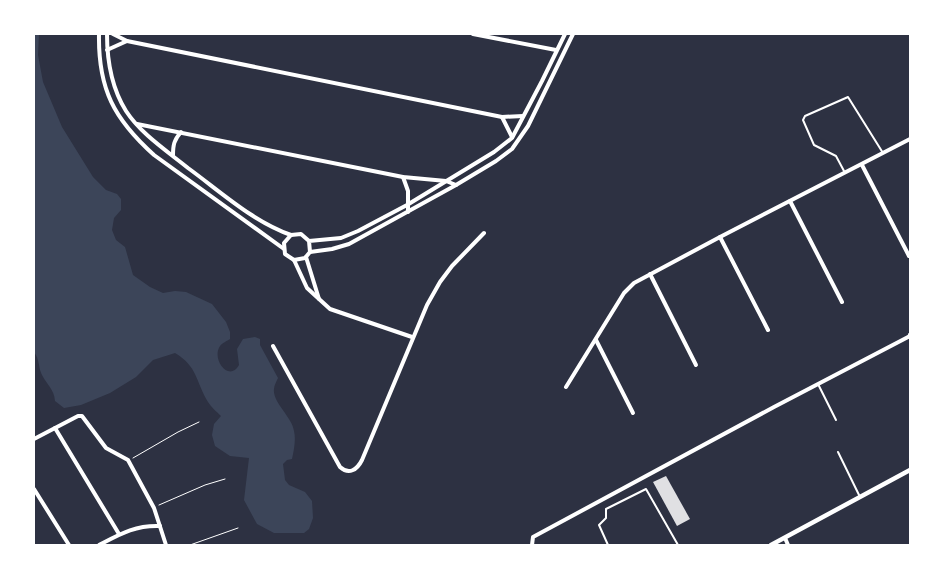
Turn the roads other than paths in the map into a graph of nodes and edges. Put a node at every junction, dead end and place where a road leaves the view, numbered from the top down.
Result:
1 (99, 34) edge
2 (107, 34) edge
3 (113, 34) edge
4 (474, 34) edge
5 (565, 34) edge
6 (574, 34) edge
7 (127, 41) junction
8 (107, 50) junction
9 (556, 50) junction
10 (523, 116) junction
11 (502, 117) junction
12 (137, 124) junction
13 (181, 132) junction
14 (512, 138) junction
15 (910, 139) edge
16 (884, 154) junction
17 (173, 155) junction
18 (862, 165) junction
19 (845, 173) junction
20 (403, 177) junction
21 (446, 181) junction
22 (456, 185) junction
23 (790, 201) junction
24 (407, 205) junction
25 (408, 212) junction
26 (484, 233) dead end
27 (291, 235) junction
28 (720, 236) junction
29 (309, 241) junction
30 (284, 249) junction
31 (310, 252) junction
32 (909, 256) dead end
33 (306, 257) junction
34 (294, 260) junction
35 (650, 274) junction
36 (319, 301) junction
37 (842, 302) dead end
38 (768, 330) dead end
39 (910, 336) edge
40 (412, 337) junction
41 (596, 340) junction
42 (273, 346) dead end
43 (696, 365) dead end
44 (818, 384) junction
45 (566, 387) dead end
46 (633, 413) dead end
47 (836, 420) dead end
48 (55, 428) junction
49 (34, 439) edge
50 (838, 452) dead end
51 (910, 470) edge
52 (34, 489) edge
53 (860, 498) junction
54 (160, 526) junction
55 (119, 534) junction
56 (785, 538) junction
57 (69, 545) edge
58 (99, 545) edge
59 (166, 545) edge
60 (532, 545) edge
61 (608, 545) edge
62 (678, 545) edge
63 (771, 545) edge
64 (788, 545) edge

1 - 30 street
2 - 8 street
3 - 7 street
4 - 9 street
5 - 9 street
6 - 22 street
7 - 8 street
7 - 11 street
8 - 12 street
9 - 10 street
10 - 11 street
10 - 14 street
11 - 14 street
12 - 13 street
12 - 17 street
13 - 17 street
13 - 20 street
14 - 21 street
15 - 16 street
16 - 18 street
16 - 19 lane
17 - 27 street
18 - 19 street
18 - 32 street
19 - 23 street
20 - 21 street
20 - 24 street
21 - 22 street
21 - 24 street
22 - 25 street
23 - 28 street
23 - 37 street
24 - 25 street
24 - 29 street
25 - 31 street
26 - 40 street
27 - 29 street
27 - 30 street
28 - 35 street
28 - 38 street
29 - 31 street
30 - 34 street
31 - 33 street
33 - 34 street
33 - 36 street
34 - 36 street
35 - 41 street
35 - 43 street
36 - 40 street
39 - 44 street
40 - 42 street
41 - 45 street
41 - 46 street
44 - 47 lane
44 - 60 street
48 - 49 street
48 - 54 street
48 - 55 street
50 - 53 lane
51 - 53 street
52 - 57 street
53 - 56 street
54 - 55 street
54 - 59 street
55 - 58 street
56 - 63 street
56 - 64 street
61 - 62 lane

